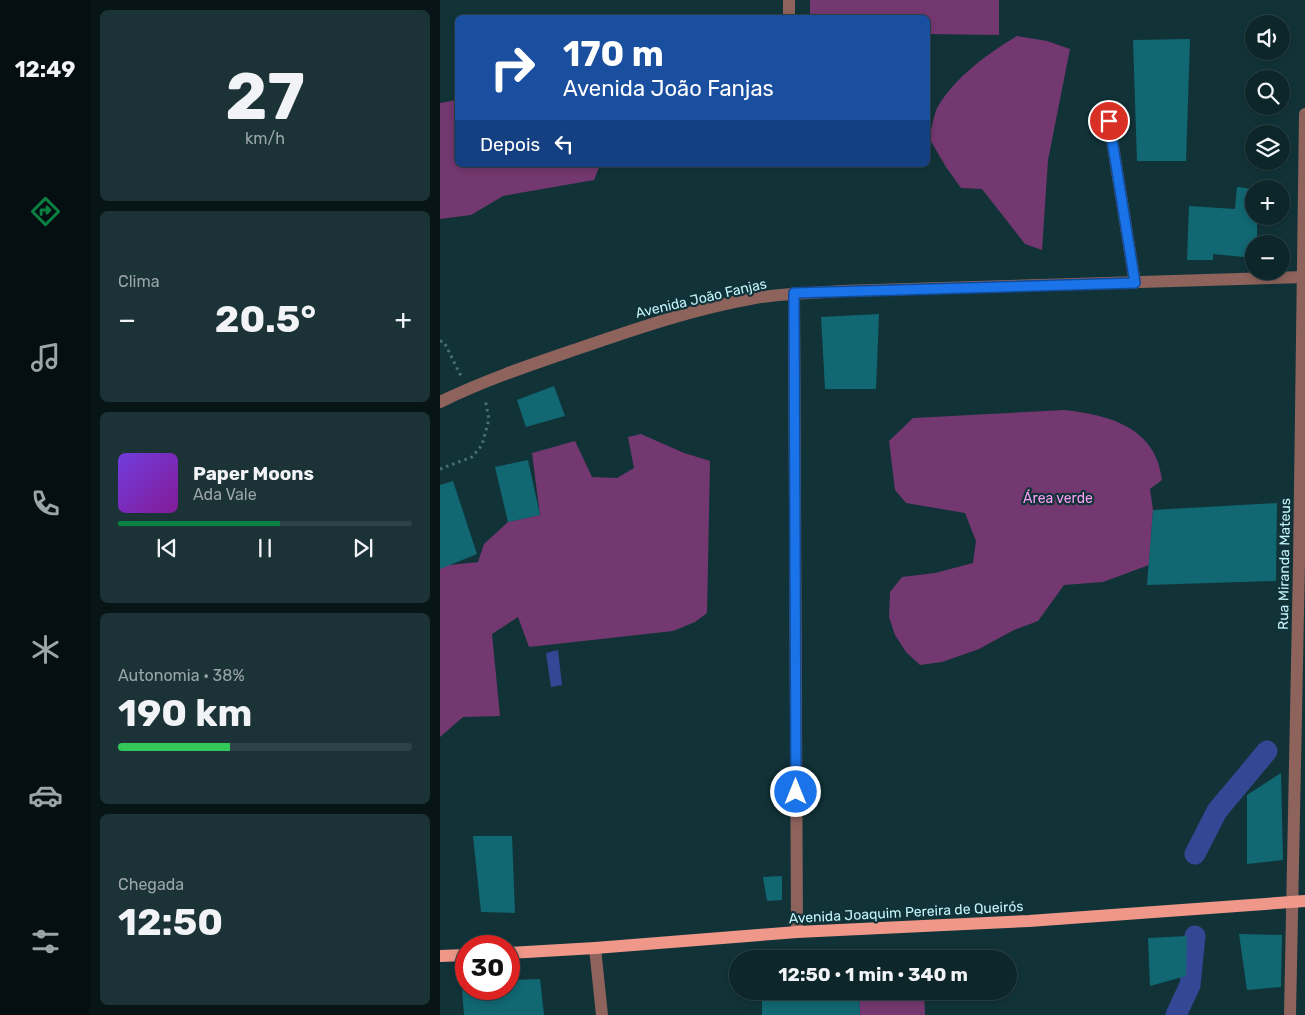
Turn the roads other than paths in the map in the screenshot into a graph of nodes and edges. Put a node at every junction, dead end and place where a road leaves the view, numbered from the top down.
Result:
1 (790, 0) edge
2 (789, 15) edge
3 (1305, 114) edge
4 (1109, 121) dead end
5 (1303, 277) edge
6 (1135, 283) junction
7 (794, 293) junction
8 (440, 402) edge
9 (1299, 901) edge
10 (797, 932) junction
11 (595, 948) junction
12 (520, 952) edge
13 (455, 955) edge
14 (440, 956) edge
15 (602, 1015) edge
16 (1290, 1015) edge

1 - 2 street
3 - 5 street, Rua Miranda Mateus
4 - 6 street
5 - 6 street, Avenida João Fanjas
5 - 9 street, Rua Miranda Mateus
6 - 7 street, Avenida João Fanjas
7 - 8 street, Avenida João Fanjas
7 - 10 street
9 - 10 main road, Avenida Joaquim Pereira de Queirós
9 - 16 street, Rua Miranda Mateus
10 - 11 main road, Avenida Joaquim Pereira de Queirós
11 - 12 main road, Avenida Joaquim Pereira de Queirós
11 - 15 street
13 - 14 main road

